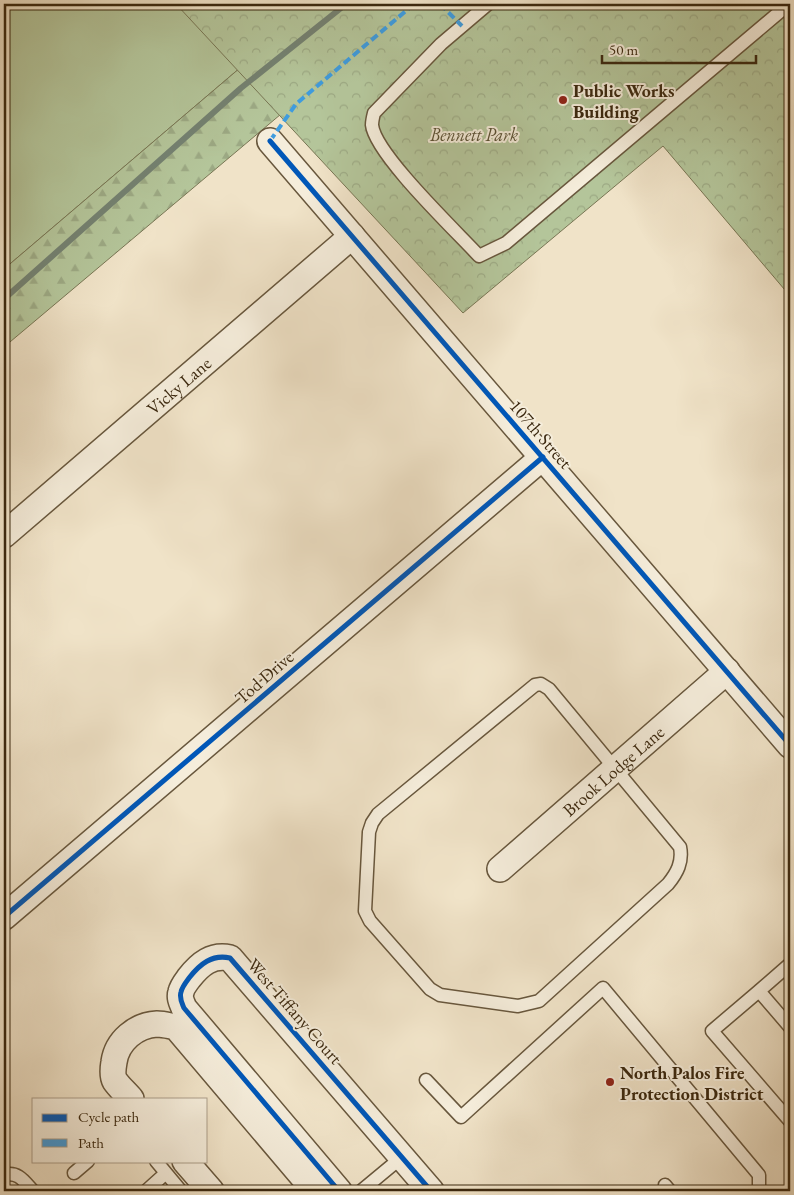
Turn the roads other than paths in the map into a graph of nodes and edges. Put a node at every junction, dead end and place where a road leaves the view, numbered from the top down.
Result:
1 (488, 4) edge
2 (789, 4) edge
3 (270, 141) dead end
4 (352, 236) junction
5 (543, 457) junction
6 (4, 535) edge
7 (726, 672) junction
8 (790, 745) edge
9 (616, 768) junction
10 (500, 869) dead end
11 (4, 918) edge
12 (790, 964) edge
13 (759, 991) junction
14 (790, 1027) edge
15 (426, 1080) dead end
16 (130, 1098) edge
17 (790, 1121) edge
18 (402, 1157) junction
19 (87, 1162) edge
20 (159, 1162) edge
21 (175, 1167) edge
22 (74, 1173) dead end
23 (4, 1175) edge
24 (33, 1191) edge
25 (146, 1191) edge
26 (181, 1191) edge
27 (211, 1191) edge
28 (315, 1191) edge
29 (339, 1191) edge
30 (362, 1191) edge
31 (431, 1191) edge
32 (759, 1191) edge

1 - 2 lane
3 - 4 street, 107th Street
4 - 5 street, 107th Street
4 - 6 street, Vicky Lane
5 - 7 street, 107th Street
5 - 11 street, Tod Drive
7 - 8 street, 107th Street
7 - 9 street, Brook Lodge Lane
9 - 9 lane
9 - 10 street, Brook Lodge Lane
12 - 13 lane
13 - 14 lane
13 - 17 lane
15 - 32 lane
16 - 28 street
18 - 29 street, West Tiffany Court
18 - 30 lane
18 - 31 street, West Tiffany Court
19 - 22 lane
20 - 21 lane
21 - 25 lane
21 - 26 lane
21 - 27 street
23 - 24 lane

